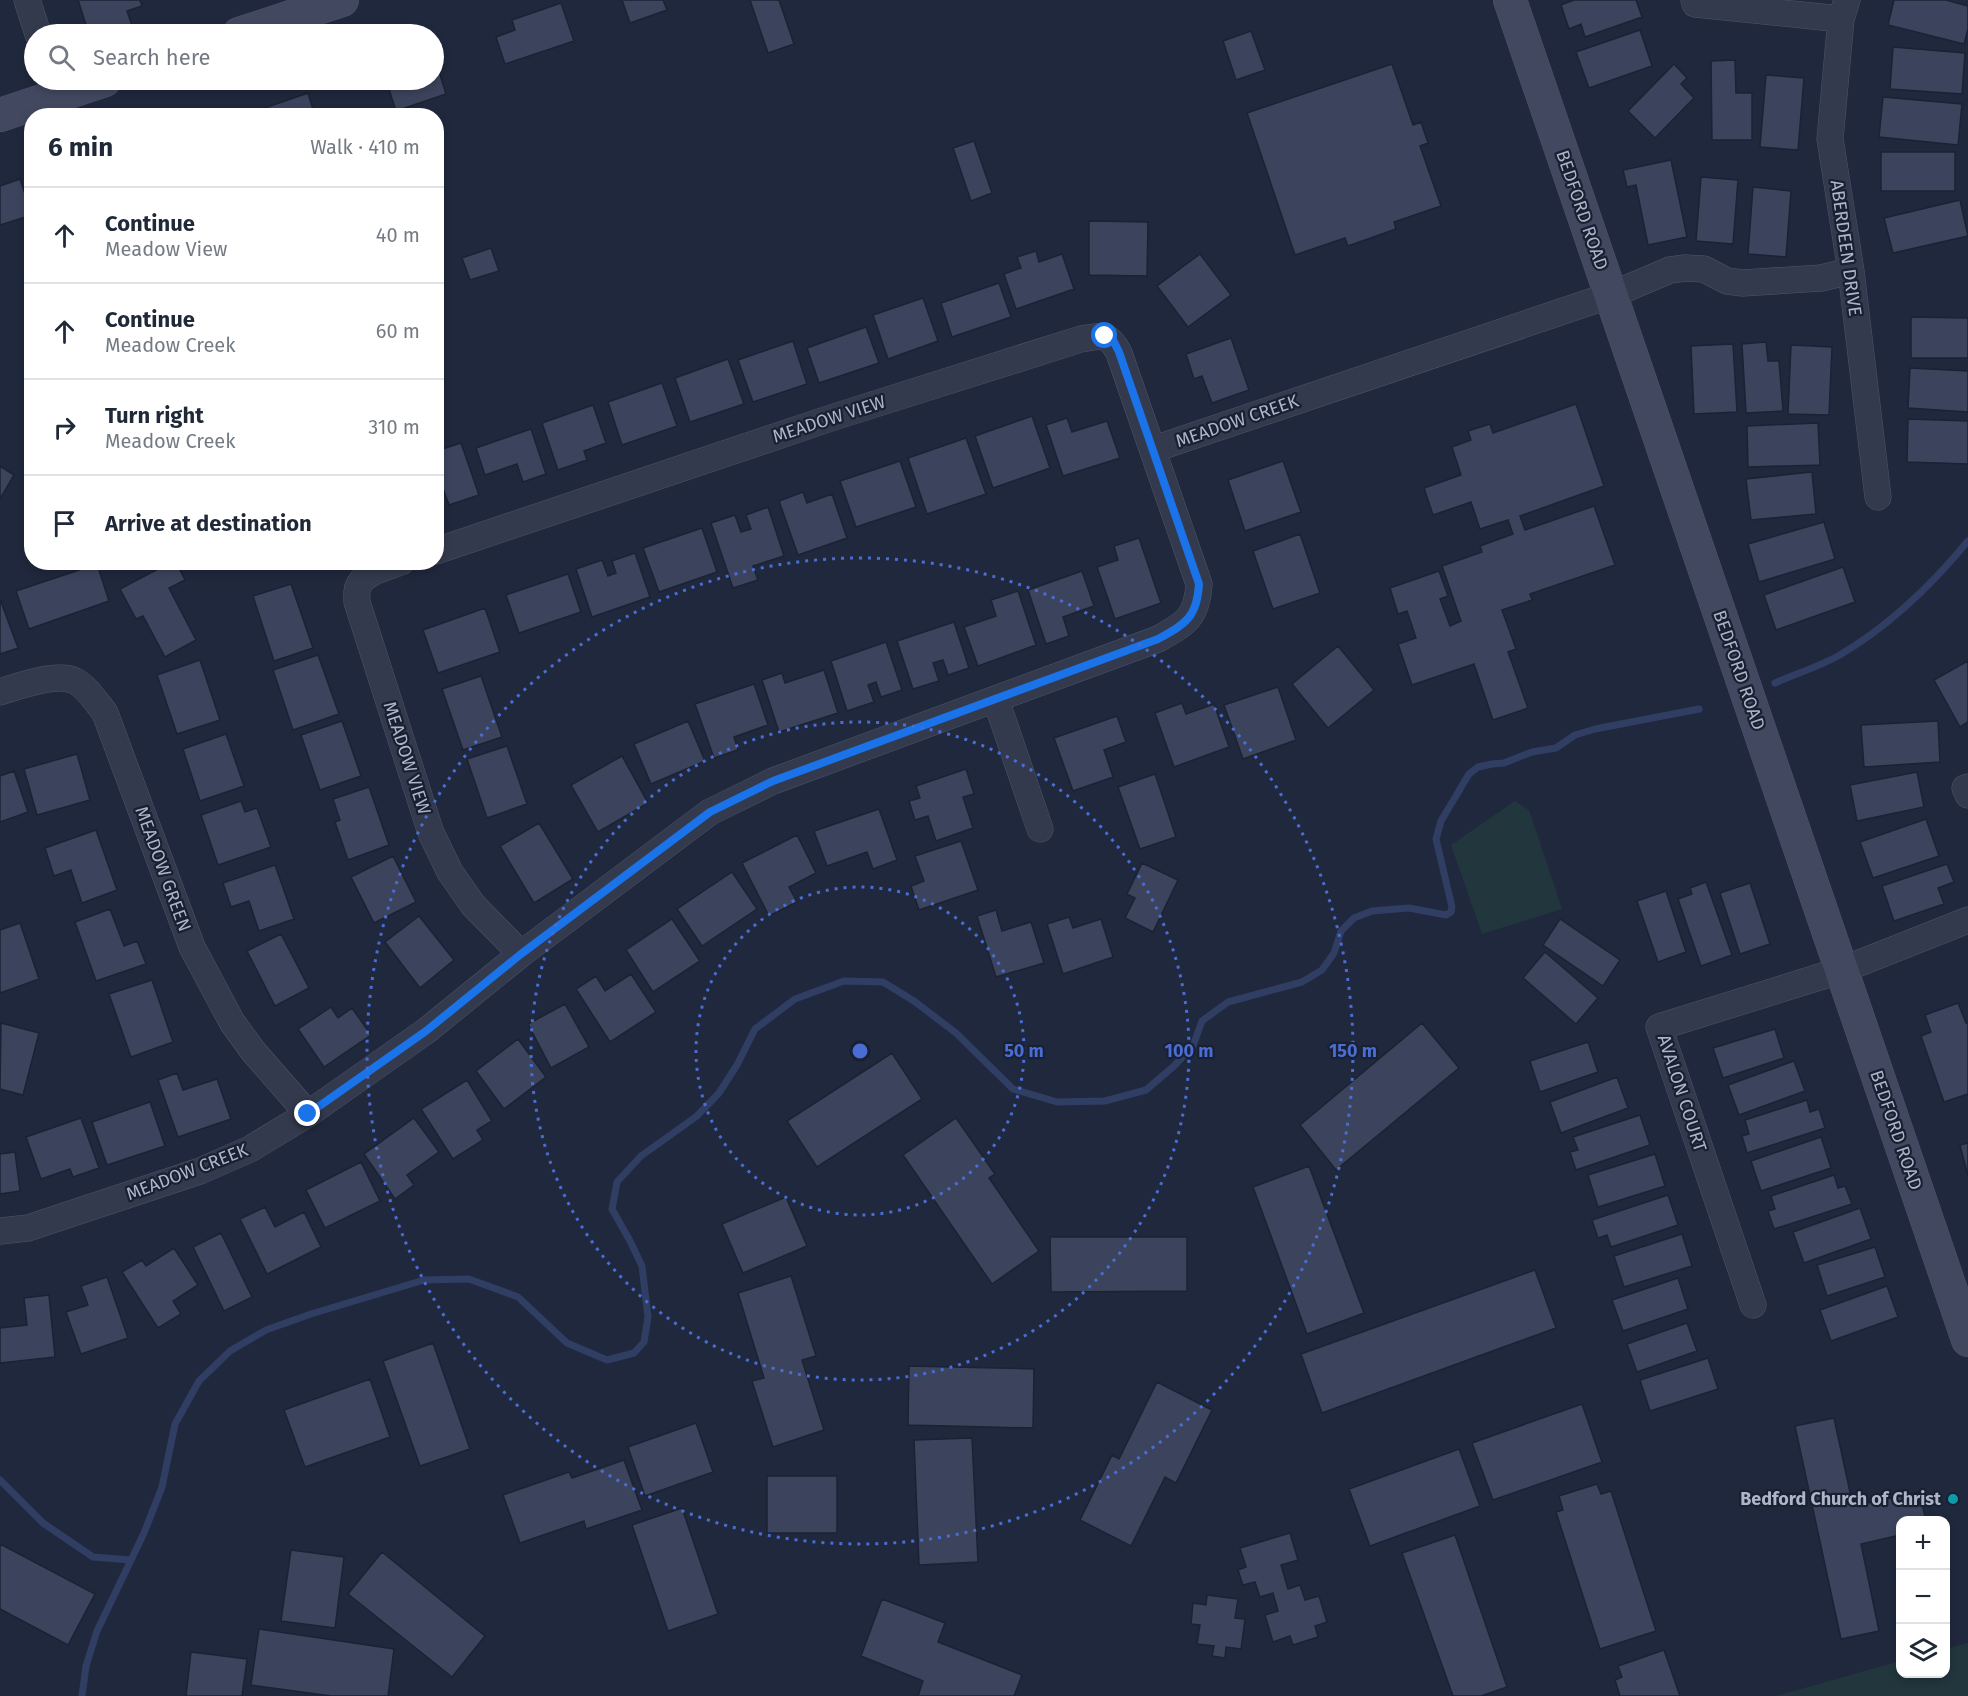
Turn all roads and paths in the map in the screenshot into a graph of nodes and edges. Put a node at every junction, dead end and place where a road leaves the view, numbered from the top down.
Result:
1 (27, 0) edge
2 (342, 0) edge
3 (1510, 0) edge
4 (1694, 0) edge
5 (1844, 10) edge
6 (35, 24) edge
7 (269, 24) edge
8 (50, 90) edge
9 (0, 115) edge
10 (1851, 271) junction
11 (1611, 295) junction
12 (1154, 449) junction
13 (1878, 497) dead end
14 (444, 547) edge
15 (380, 570) edge
16 (0, 692) edge
17 (996, 700) junction
18 (1968, 787) edge
19 (1968, 795) edge
20 (1040, 829) dead end
21 (1968, 920) edge
22 (521, 954) junction
23 (1842, 970) junction
24 (308, 1114) junction
25 (0, 1231) edge
26 (1753, 1305) dead end
27 (1968, 1340) edge

1 - 6 street
2 - 7 main road
3 - 11 main road, BEDFORD ROAD
4 - 5 street
5 - 10 street, ABERDEEN DRIVE
8 - 9 main road
10 - 11 street, MEADOW CREEK
10 - 13 street, ABERDEEN DRIVE
11 - 12 street, MEADOW CREEK
11 - 23 main road, BEDFORD ROAD
12 - 14 street, MEADOW VIEW
12 - 17 street, MEADOW CREEK
15 - 22 street, MEADOW VIEW
16 - 24 street, MEADOW GREEN
17 - 20 street
17 - 22 street, MEADOW CREEK
18 - 19 street
21 - 23 street
22 - 24 street, MEADOW CREEK
23 - 26 street, AVALON COURT
23 - 27 main road, BEDFORD ROAD
24 - 25 street, MEADOW CREEK

